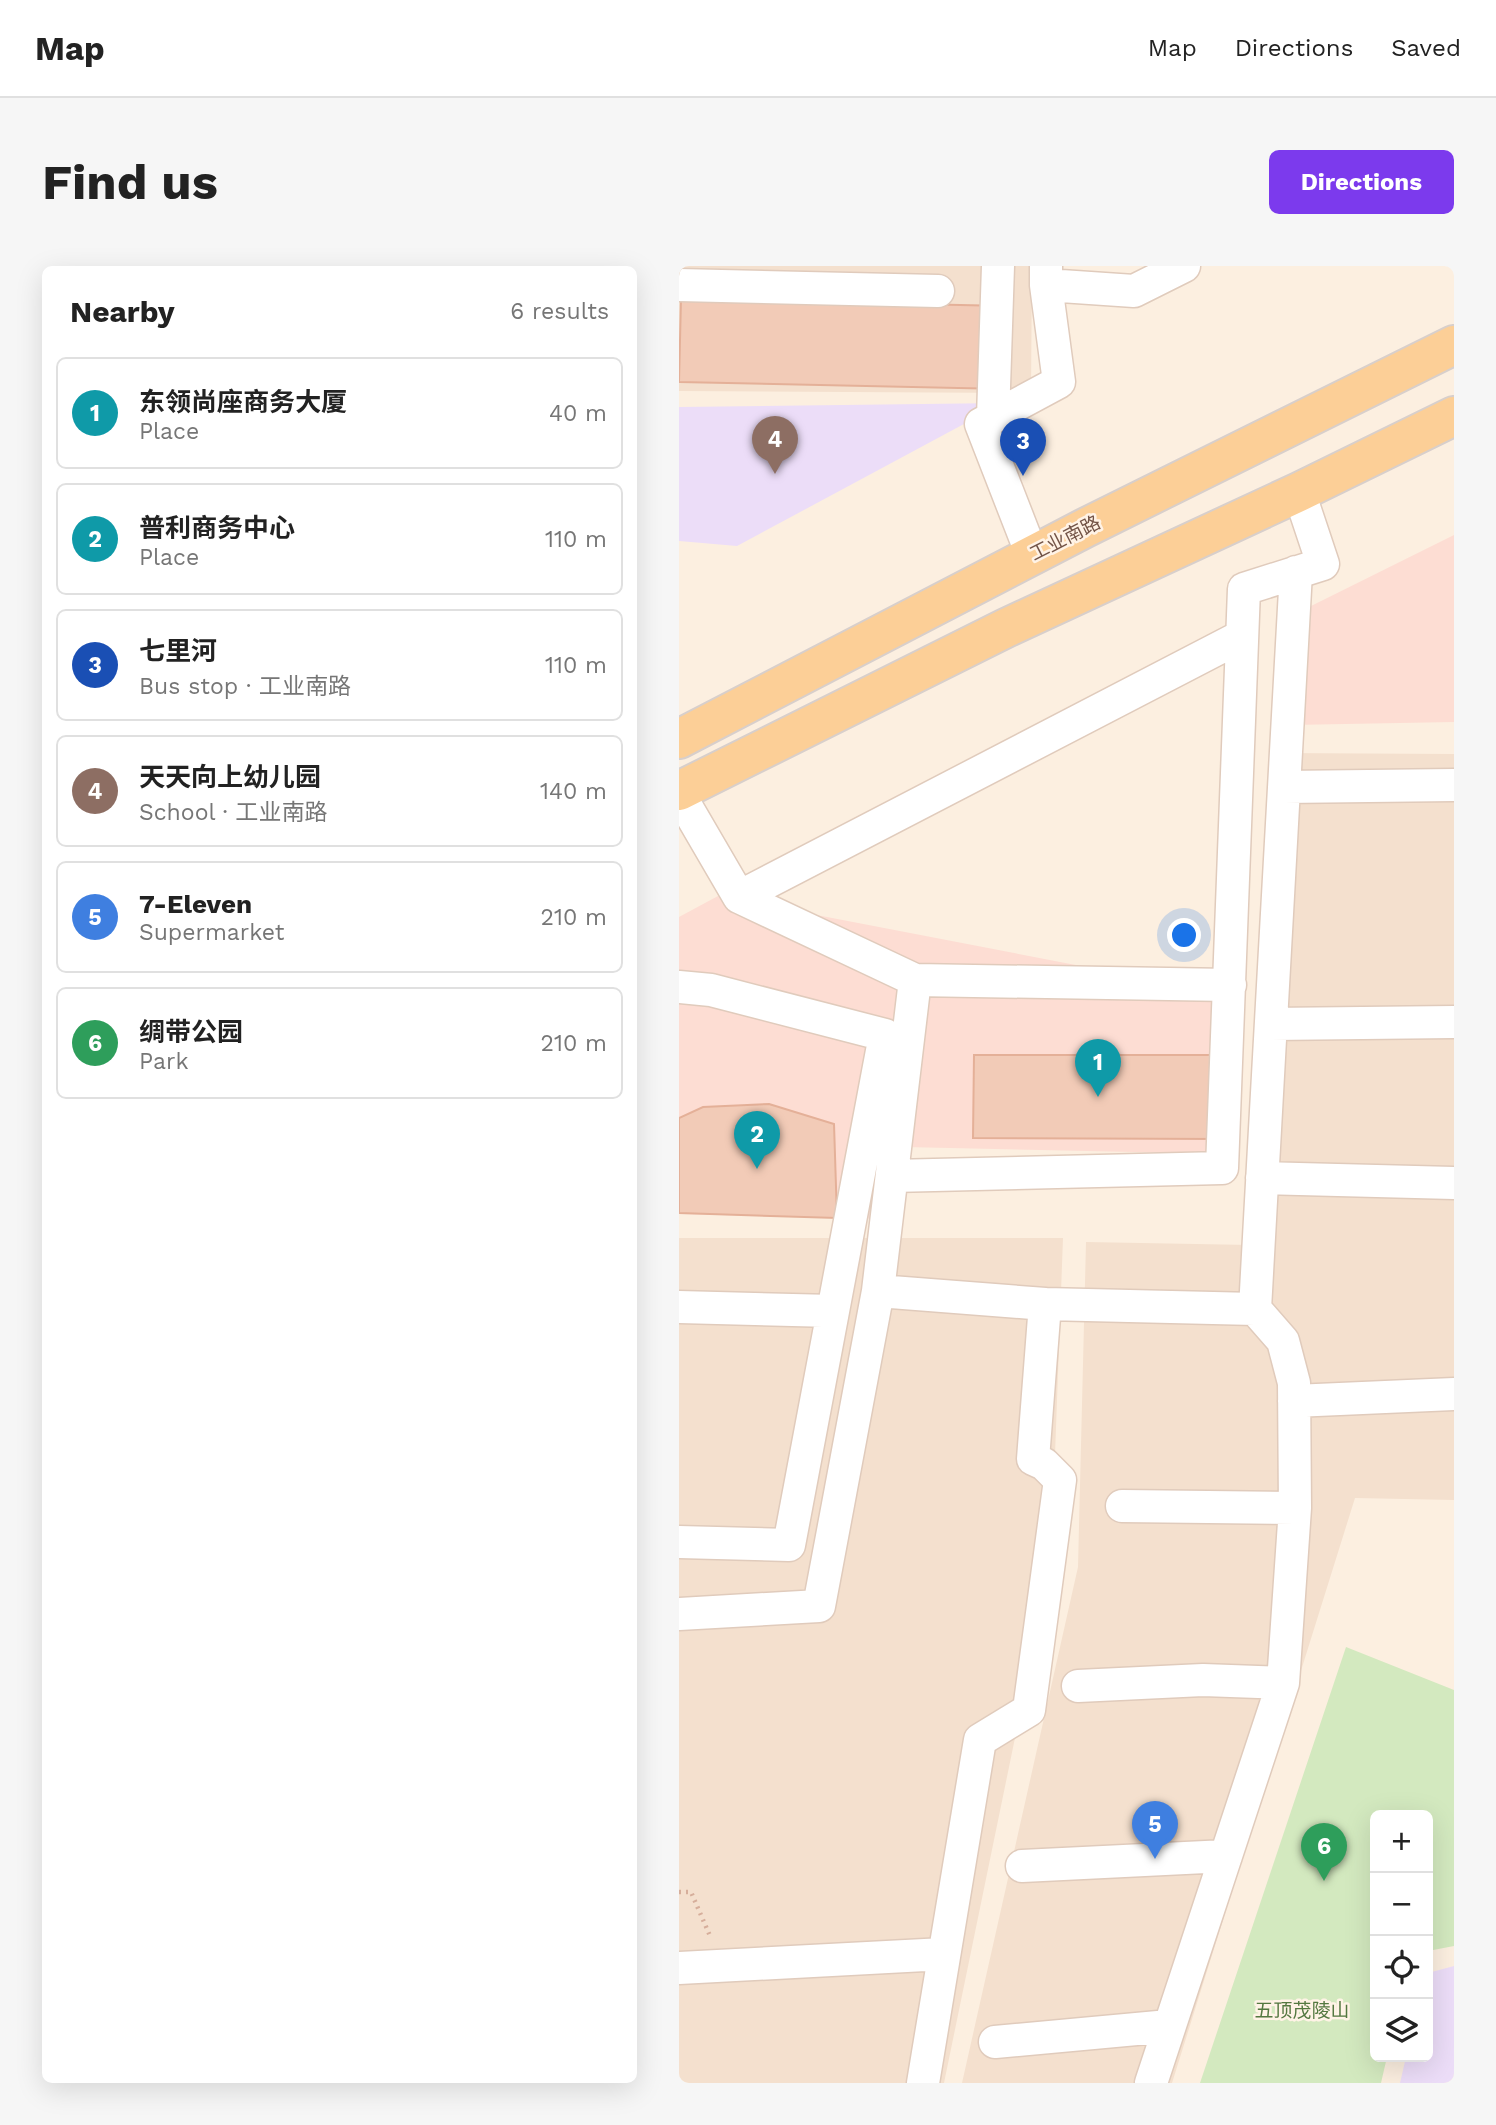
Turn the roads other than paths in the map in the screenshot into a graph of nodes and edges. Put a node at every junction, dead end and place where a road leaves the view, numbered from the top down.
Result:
1 (998, 266) edge
2 (1184, 266) edge
3 (1046, 275) edge
4 (679, 285) edge
5 (938, 291) dead end
6 (1454, 345) edge
7 (1454, 415) edge
8 (993, 417) junction
9 (1299, 492) junction
10 (1032, 555) junction
11 (1296, 572) junction
12 (1242, 636) junction
13 (679, 739) edge
14 (1454, 785) edge
15 (1284, 787) junction
16 (679, 792) edge
17 (739, 897) junction
18 (915, 980) junction
19 (1230, 985) junction
20 (679, 987) edge
21 (1454, 1022) edge
22 (1271, 1024) junction
23 (892, 1176) junction
24 (1262, 1178) junction
25 (1454, 1183) edge
26 (878, 1291) junction
27 (1045, 1304) junction
28 (679, 1307) edge
29 (1255, 1309) junction
30 (834, 1311) junction
31 (1454, 1394) edge
32 (1294, 1401) junction
33 (1122, 1506) dead end
34 (1295, 1508) junction
35 (679, 1542) edge
36 (679, 1614) edge
37 (1283, 1684) junction
38 (1078, 1686) dead end
39 (1226, 1856) junction
40 (1022, 1866) dead end
41 (944, 1954) junction
42 (679, 1968) edge
43 (1169, 2026) junction
44 (995, 2042) dead end
45 (923, 2083) edge
46 (1151, 2083) edge

1 - 8 street
2 - 3 street
3 - 8 street
4 - 5 street
6 - 10 main road, 工业南路
7 - 9 main road
8 - 10 street
9 - 11 street
9 - 16 main road
10 - 13 main road, 工业南路
11 - 12 street
11 - 15 street
12 - 17 street
12 - 19 street
14 - 15 street
15 - 22 street
16 - 17 street
17 - 18 street
18 - 19 street
18 - 23 street
19 - 23 street
20 - 30 street
21 - 22 street
22 - 24 street
23 - 26 street
24 - 25 street
24 - 29 street
26 - 27 street
26 - 36 street
27 - 29 street
27 - 41 street
28 - 30 street
29 - 32 street
30 - 35 street
31 - 32 street
32 - 34 street
33 - 34 street
34 - 37 street
37 - 38 street
37 - 39 street
39 - 40 street
39 - 43 street
41 - 42 street
41 - 45 street
43 - 44 street
43 - 46 street

